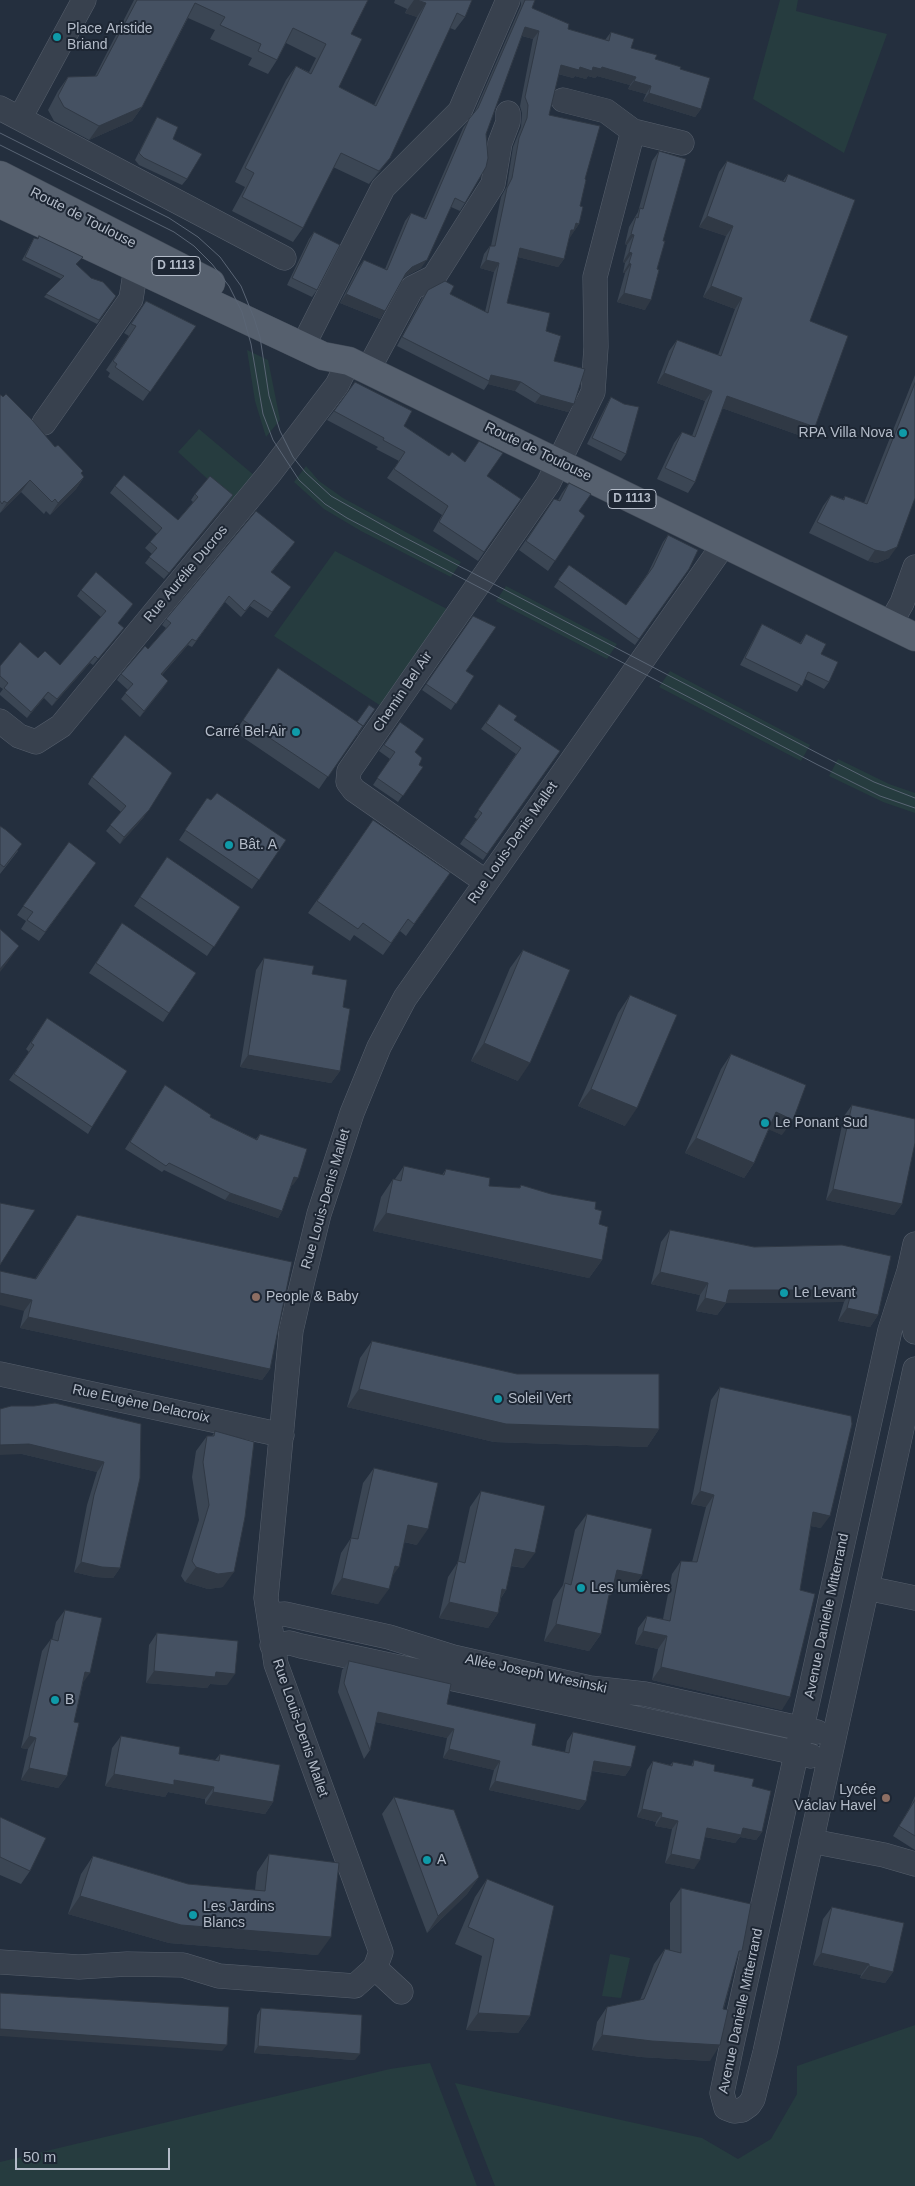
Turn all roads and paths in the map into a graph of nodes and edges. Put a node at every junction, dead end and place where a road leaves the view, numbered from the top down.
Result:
1 (84, 0) edge
2 (508, 0) edge
3 (563, 100) dead end
4 (10, 113) edge
5 (508, 113) dead end
6 (633, 131) junction
7 (682, 143) dead end
8 (0, 175) edge
9 (0, 204) edge
10 (132, 242) junction
11 (284, 258) dead end
12 (139, 270) junction
13 (310, 332) junction
14 (358, 366) junction
15 (44, 423) dead end
16 (559, 462) junction
17 (724, 544) junction
18 (915, 567) edge
19 (890, 624) junction
20 (915, 637) edge
21 (0, 721) edge
22 (486, 882) junction
23 (915, 1244) edge
24 (909, 1271) junction
25 (915, 1332) edge
26 (915, 1369) edge
27 (0, 1374) edge
28 (282, 1435) junction
29 (867, 1588) junction
30 (915, 1598) edge
31 (269, 1615) junction
32 (272, 1645) junction
33 (802, 1729) junction
34 (834, 1736) junction
35 (797, 1753) junction
36 (829, 1760) junction
37 (811, 1841) junction
38 (915, 1864) edge
39 (0, 1962) edge
40 (375, 1968) junction
41 (401, 1992) dead end

1 - 4 street
2 - 13 street
3 - 6 street
4 - 11 street
5 - 14 street, Rue Aurélie Ducros
6 - 7 street
6 - 16 street
8 - 10 main road, Route de Toulouse / D 1113
9 - 12 main road, Route de Toulouse / D 1113
10 - 12 street
10 - 13 main road, Route de Toulouse / D 1113
12 - 14 main road, Route de Toulouse / D 1113
12 - 15 street
13 - 14 main road, Route de Toulouse / D 1113
14 - 16 main road, Route de Toulouse / D 1113
14 - 21 street, Rue Aurélie Ducros
16 - 17 main road, Route de Toulouse / D 1113
16 - 22 street, Chemin Bel Air
17 - 19 main road, Route de Toulouse / D 1113
17 - 22 street, Rue Louis-Denis Mallet
18 - 19 street
19 - 20 main road, Route de Toulouse / D 1113
22 - 28 street, Rue Louis-Denis Mallet
23 - 24 street, Avenue Danielle Mitterrand
24 - 25 street, Avenue Danielle Mitterrand
24 - 33 street, Avenue Danielle Mitterrand
26 - 29 street, Avenue Danielle Mitterrand
27 - 28 street, Rue Eugène Delacroix
28 - 31 street, Rue Louis-Denis Mallet
29 - 30 street
29 - 34 street, Avenue Danielle Mitterrand
31 - 32 street, Rue Louis-Denis Mallet
31 - 33 street, Allée Joseph Wresinski
32 - 35 street, Allée Joseph Wresinski
32 - 40 street, Rue Louis-Denis Mallet
33 - 34 street, Allée Joseph Wresinski
33 - 35 street, Avenue Danielle Mitterrand
34 - 36 street, Avenue Danielle Mitterrand
35 - 36 street, Allée Joseph Wresinski
35 - 37 street, Avenue Danielle Mitterrand
36 - 37 street, Avenue Danielle Mitterrand
37 - 38 street
39 - 40 street
40 - 41 street

